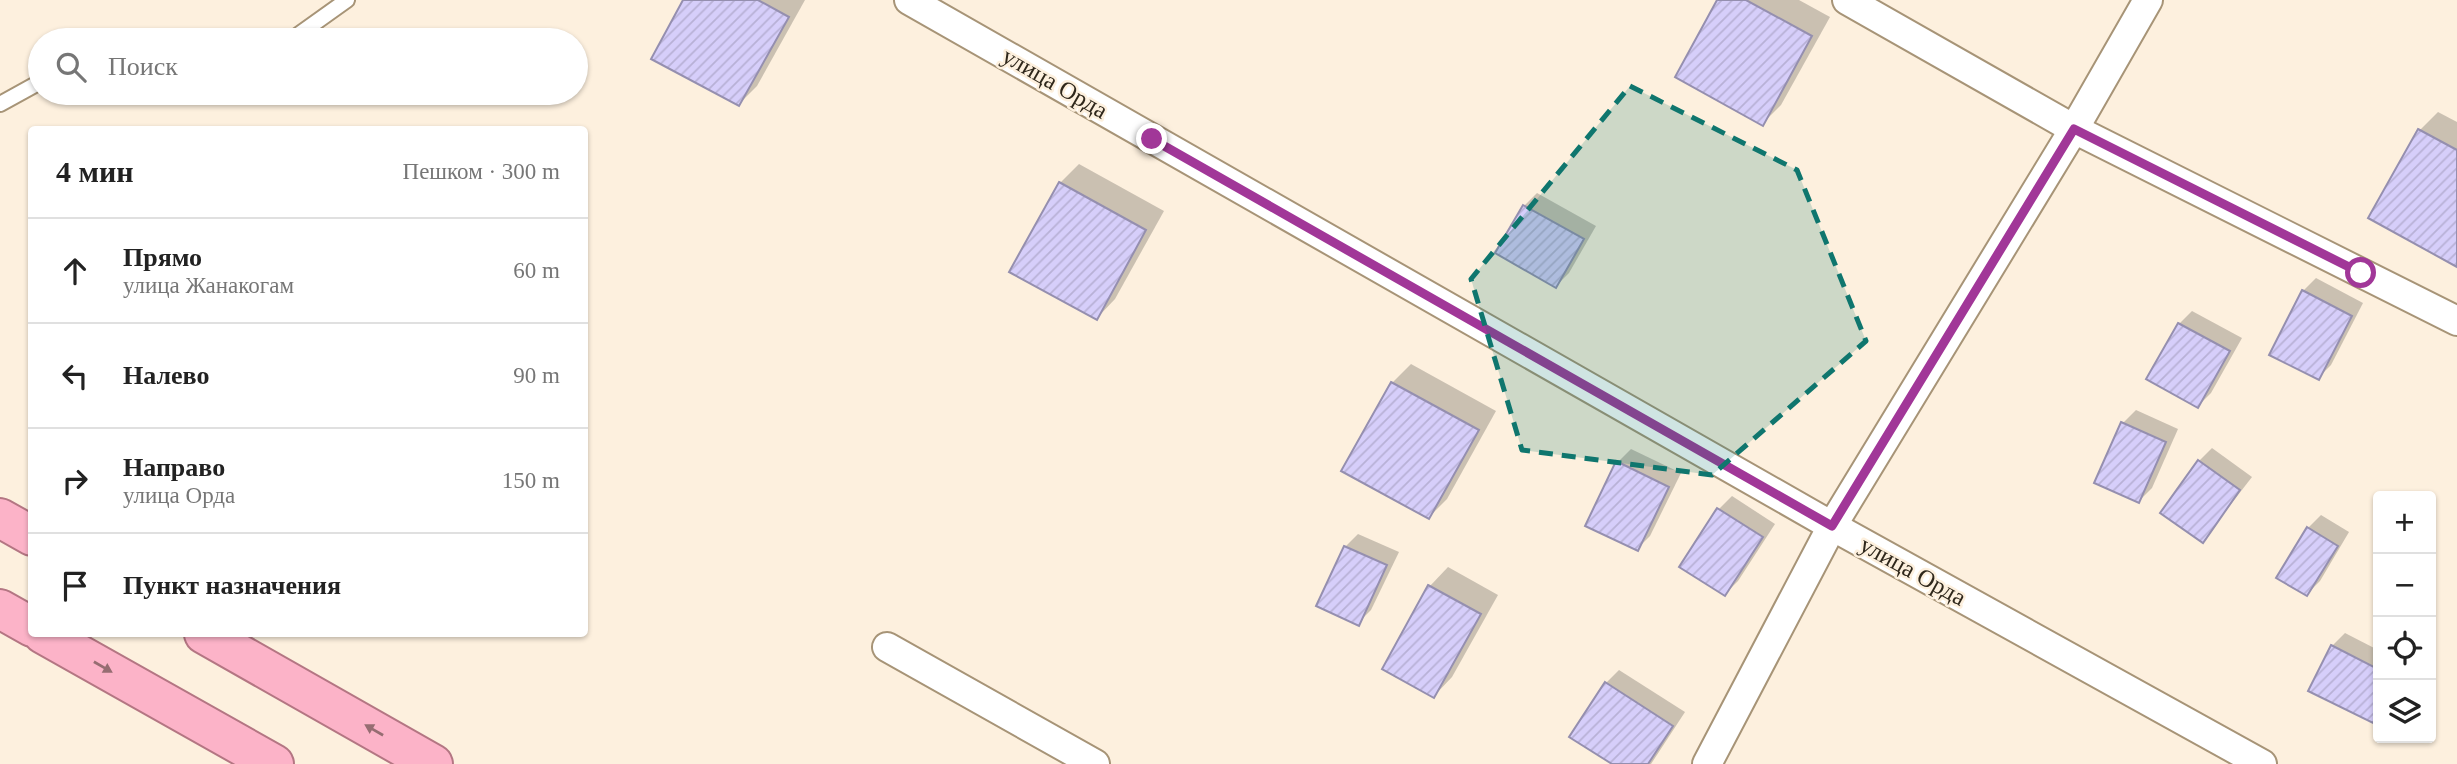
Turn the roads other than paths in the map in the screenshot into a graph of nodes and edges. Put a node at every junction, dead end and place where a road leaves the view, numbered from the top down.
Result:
1 (347, 0) edge
2 (909, 0) edge
3 (1847, 0) edge
4 (2148, 0) edge
5 (308, 28) edge
6 (28, 89) edge
7 (0, 104) edge
8 (2074, 129) junction
9 (2457, 321) edge
10 (0, 518) edge
11 (1832, 526) junction
12 (28, 534) edge
13 (0, 609) edge
14 (28, 625) edge
15 (48, 637) edge
16 (209, 637) edge
17 (887, 647) dead end
18 (274, 764) edge
19 (433, 764) edge
20 (1095, 764) edge
21 (1707, 764) edge
22 (2262, 764) edge

1 - 5 lane
2 - 11 street, улица Орда
3 - 8 street
4 - 8 street
6 - 7 lane
8 - 9 street
8 - 11 street
10 - 12 highway
11 - 21 street
11 - 22 street, улица Орда
13 - 14 highway
15 -> 18 highway
19 -> 16 highway
17 - 20 street

